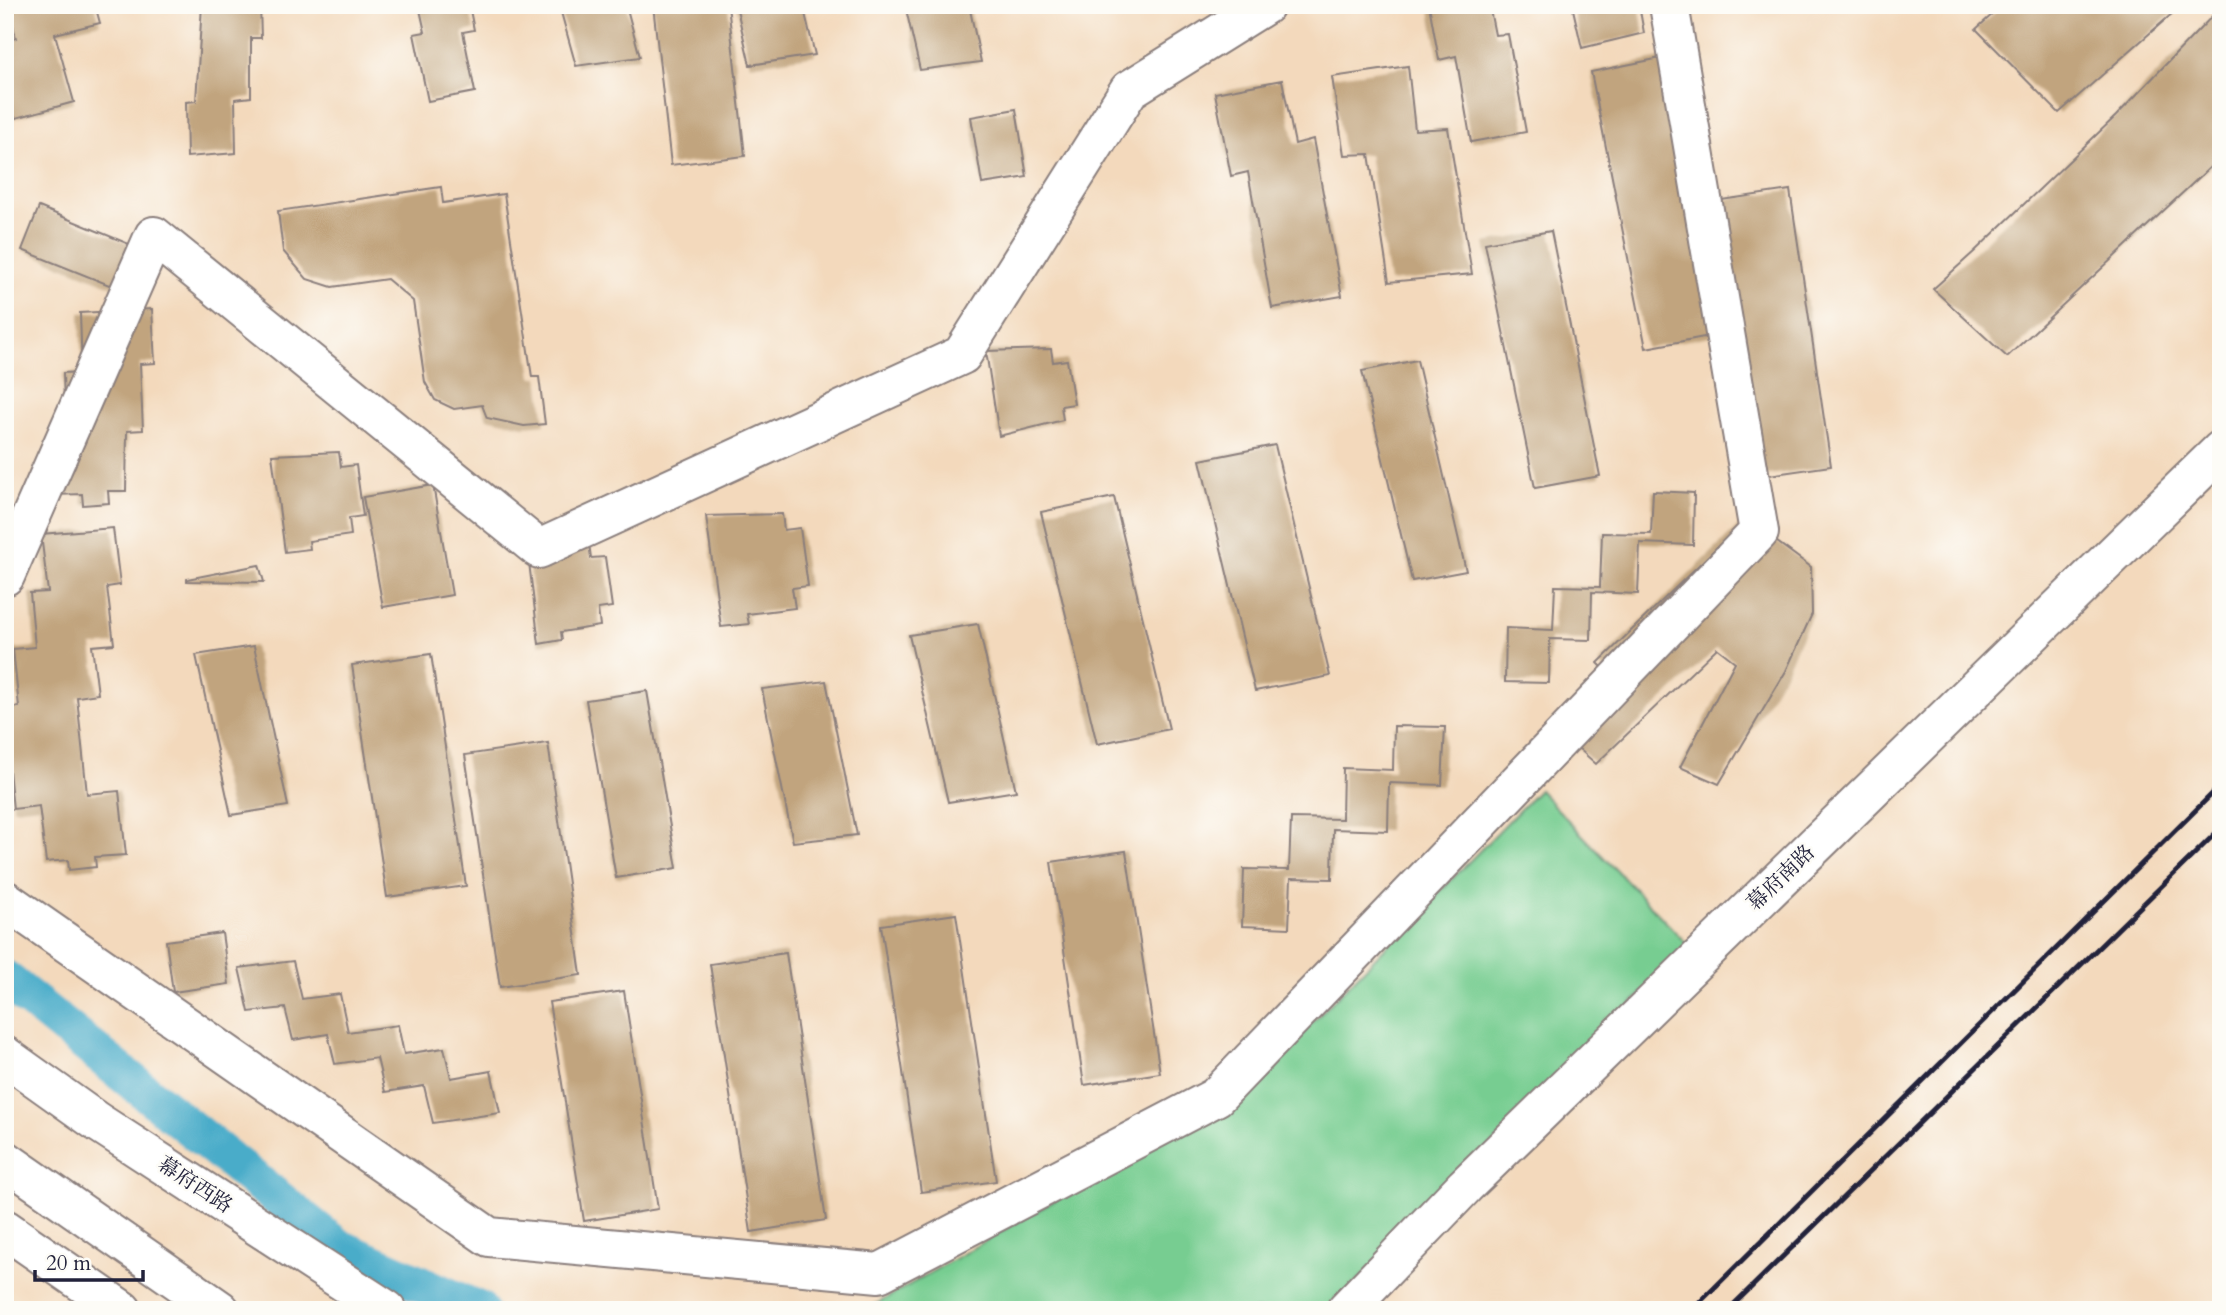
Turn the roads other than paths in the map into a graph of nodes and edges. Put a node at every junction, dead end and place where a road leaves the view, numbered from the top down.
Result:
1 (1265, 5) edge
2 (1669, 5) edge
3 (2221, 450) edge
4 (5, 576) edge
5 (5, 900) edge
6 (5, 1056) edge
7 (5, 1160) edge
8 (5, 1229) edge
9 (122, 1310) edge
10 (220, 1310) edge
11 (387, 1310) edge
12 (1346, 1310) edge

1 - 4 main road
2 - 5 main road
3 - 12 main road, 幕府南路
6 - 11 main road, 幕府西路
7 - 10 main road
8 - 9 main road

